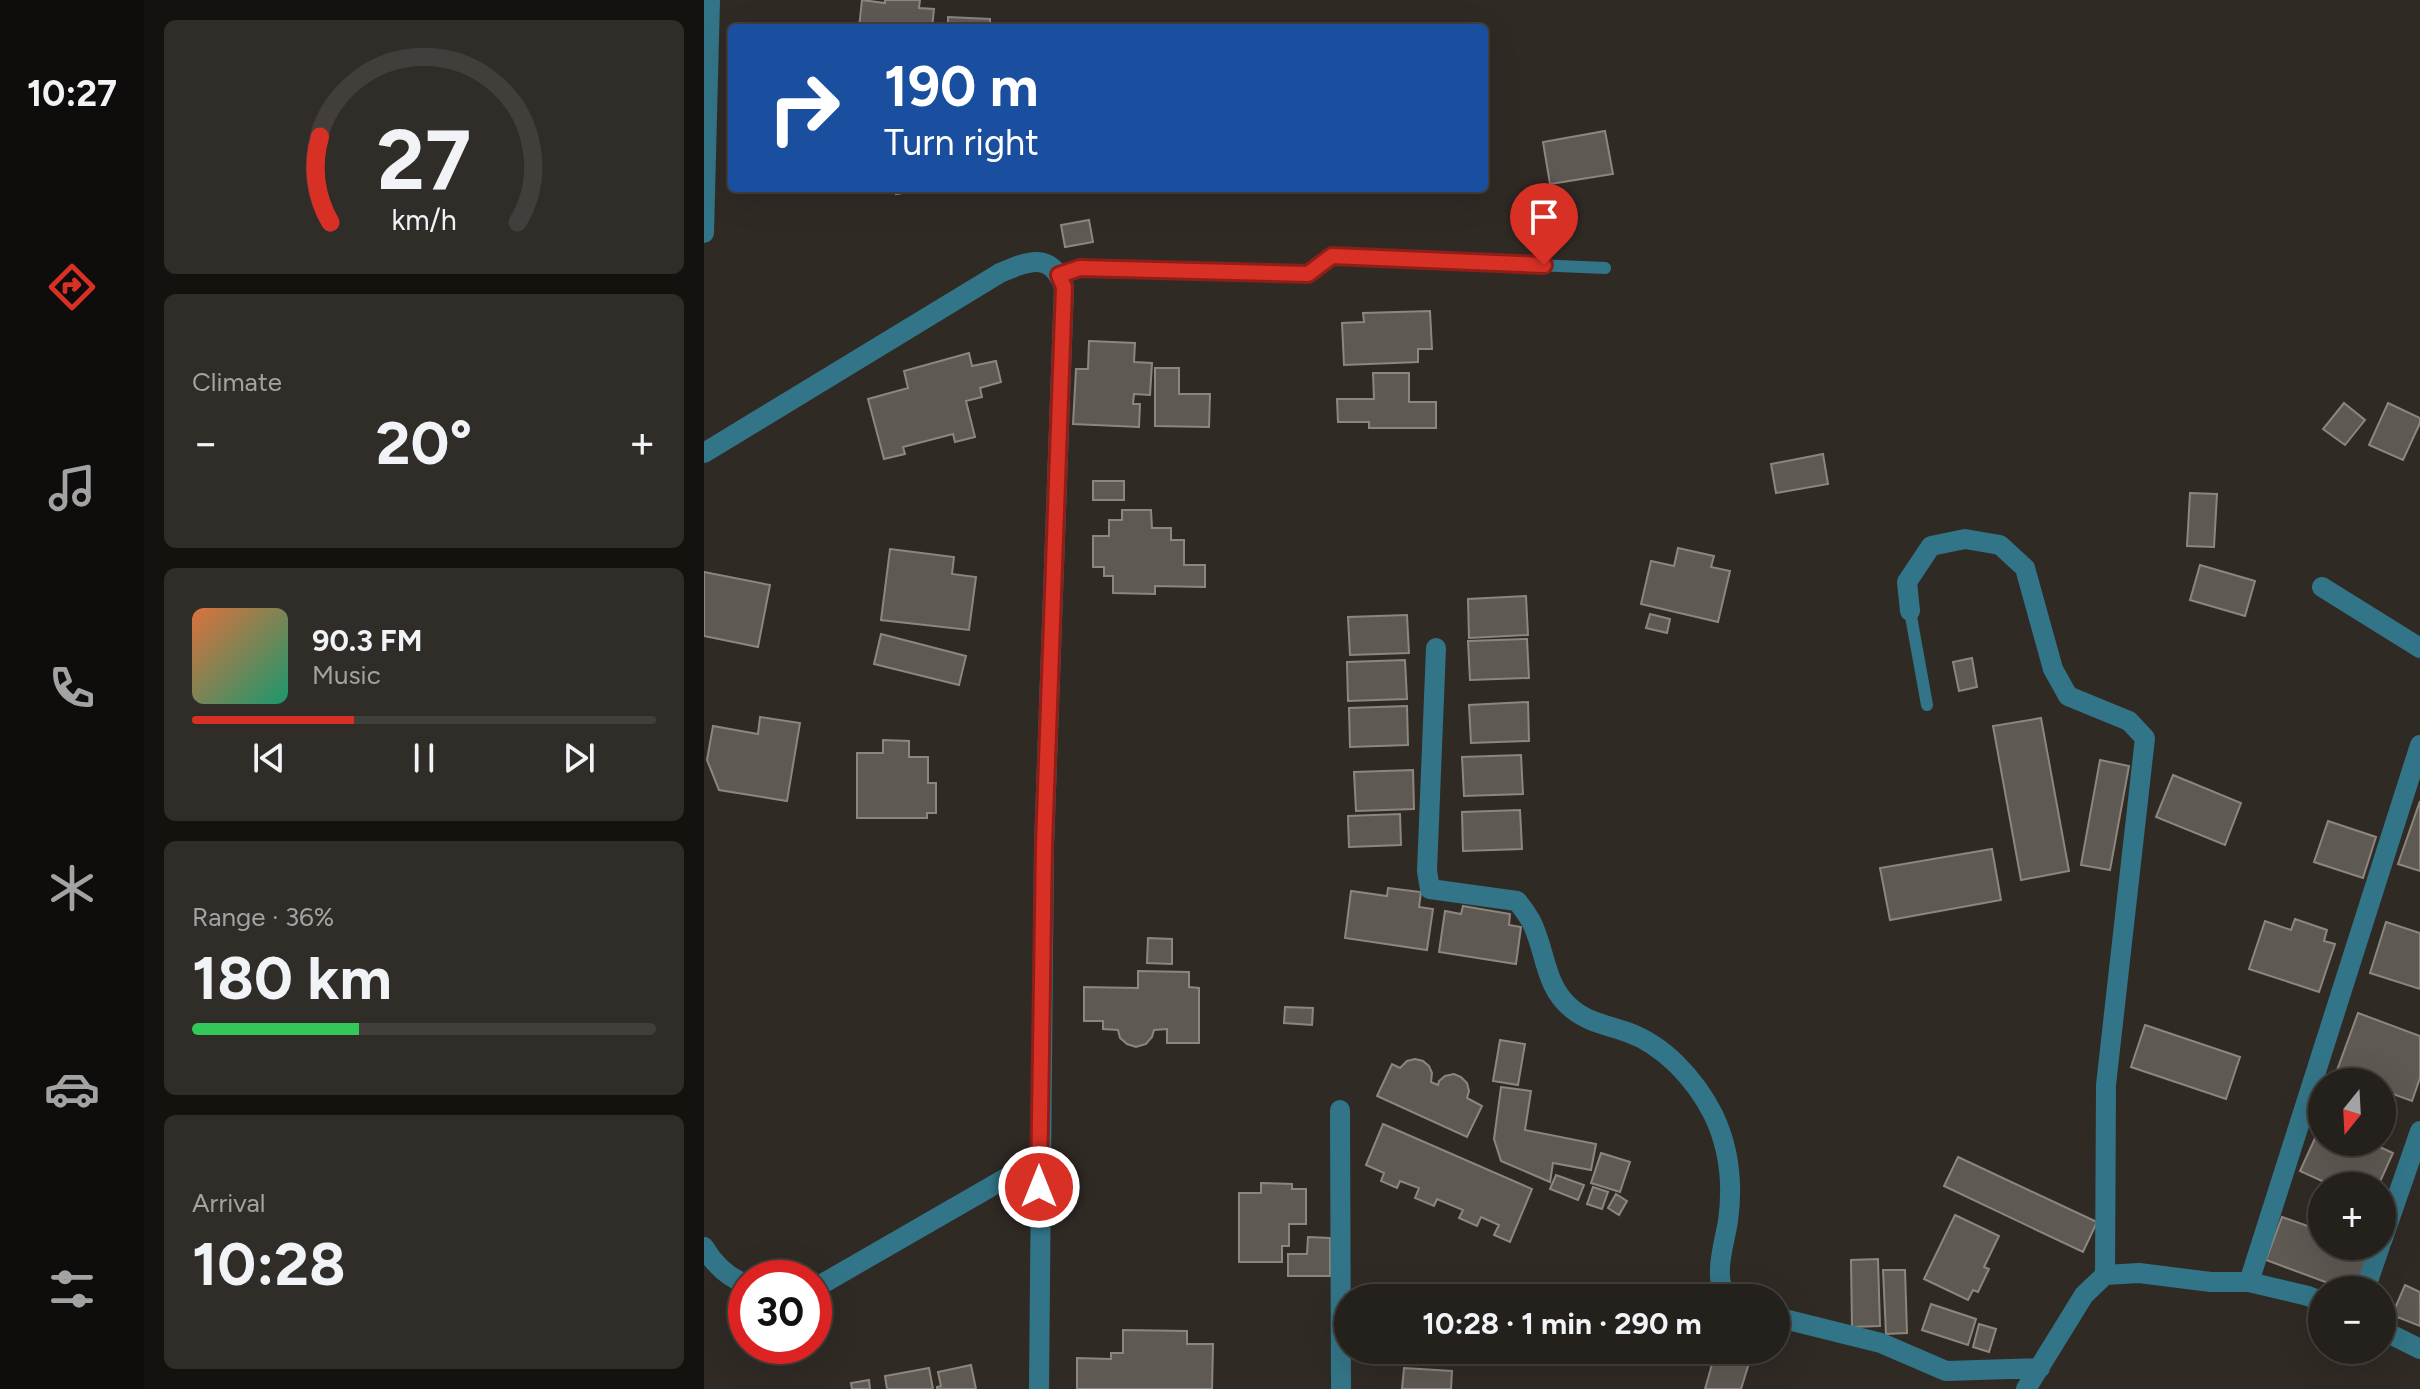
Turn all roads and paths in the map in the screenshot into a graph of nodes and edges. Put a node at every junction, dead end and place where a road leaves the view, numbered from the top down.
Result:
1 (710, 0) edge
2 (704, 233) edge
3 (1605, 268) dead end
4 (1059, 275) junction
5 (704, 453) edge
6 (2322, 587) dead end
7 (1910, 611) joint
8 (1436, 648) dead end
9 (2420, 648) edge
10 (1927, 705) dead end
11 (2420, 745) edge
12 (1340, 1110) dead end
13 (2420, 1131) edge
14 (1039, 1159) junction
15 (2396, 1201) edge
16 (704, 1247) edge
17 (728, 1275) edge
18 (2105, 1275) junction
19 (832, 1278) edge
20 (2249, 1282) junction
21 (1720, 1284) edge
22 (2308, 1296) edge
23 (1790, 1320) edge
24 (2396, 1337) edge
25 (2420, 1349) edge
26 (2040, 1368) junction
27 (1948, 1380) edge
28 (1039, 1389) edge
29 (1341, 1389) edge
30 (2026, 1389) edge

1 - 2 street
3 - 4 lane
4 - 5 street
4 - 14 street
6 - 9 street
7 - 10 lane
7 - 18 street
8 - 21 street
11 - 20 street
12 - 29 street
13 - 15 street
14 - 19 street
14 - 28 street
16 - 17 street
18 - 20 street
18 - 26 street
20 - 22 street
23 - 27 street
24 - 25 street
26 - 27 street
26 - 30 street

